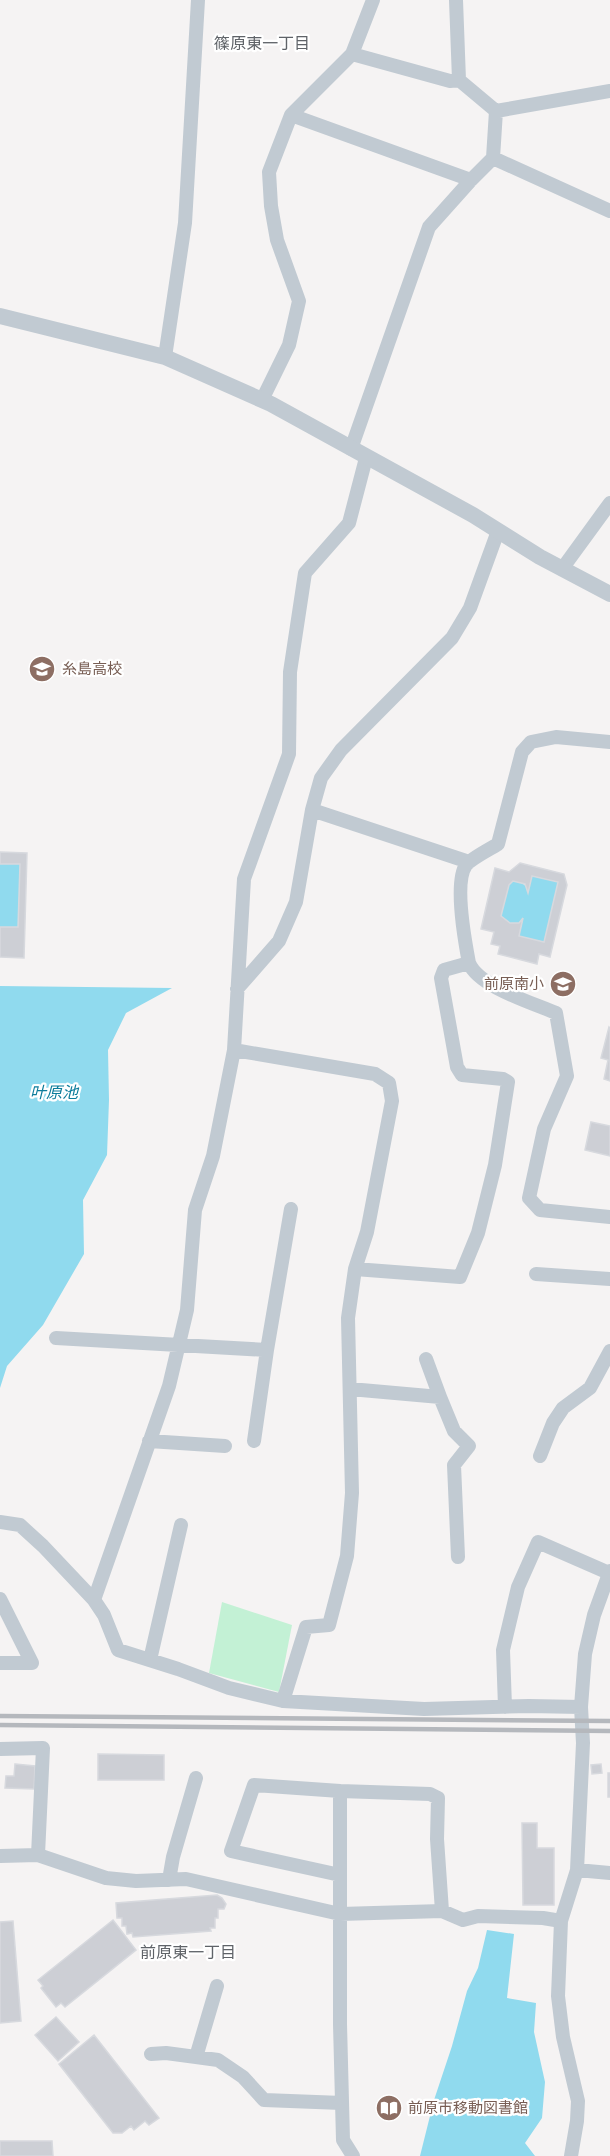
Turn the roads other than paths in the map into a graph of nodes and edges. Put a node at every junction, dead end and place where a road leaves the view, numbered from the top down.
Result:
1 (198, 0) edge
2 (373, 0) edge
3 (456, 0) edge
4 (351, 54) junction
5 (459, 80) junction
6 (610, 91) edge
7 (496, 111) junction
8 (291, 115) junction
9 (494, 158) junction
10 (471, 180) junction
11 (610, 211) edge
12 (0, 316) edge
13 (165, 357) junction
14 (262, 400) junction
15 (351, 449) junction
16 (366, 458) junction
17 (610, 503) edge
18 (498, 531) junction
19 (562, 568) junction
20 (610, 594) edge
21 (610, 742) edge
22 (312, 810) junction
23 (469, 862) junction
24 (469, 963) junction
25 (237, 989) junction
26 (234, 1050) junction
27 (291, 1209) dead end
28 (610, 1217) edge
29 (355, 1269) junction
30 (536, 1274) dead end
31 (610, 1279) edge
32 (56, 1338) dead end
33 (177, 1345) junction
34 (267, 1350) junction
35 (610, 1351) edge
36 (426, 1359) dead end
37 (350, 1389) junction
38 (440, 1397) junction
39 (149, 1441) junction
40 (254, 1441) dead end
41 (225, 1446) dead end
42 (540, 1456) dead end
43 (0, 1522) edge
44 (181, 1525) dead end
45 (458, 1557) dead end
46 (610, 1572) edge
47 (0, 1599) edge
48 (94, 1600) junction
49 (150, 1660) junction
50 (0, 1663) edge
51 (283, 1701) junction
52 (505, 1707) junction
53 (581, 1707) junction
54 (0, 1749) edge
55 (196, 1778) dead end
56 (340, 1791) junction
57 (38, 1855) junction
58 (0, 1856) edge
59 (577, 1870) junction
60 (610, 1873) edge
61 (340, 1875) junction
62 (169, 1880) junction
63 (442, 1911) junction
64 (340, 1914) junction
65 (561, 1921) junction
66 (217, 1986) dead end
67 (151, 2054) dead end
68 (196, 2057) junction
69 (342, 2103) junction
70 (353, 2156) edge
71 (571, 2156) edge

1 - 13 street
2 - 4 street
3 - 5 street
4 - 5 street
4 - 8 street
5 - 7 street
6 - 7 street
7 - 9 street
8 - 10 street
8 - 14 street
9 - 10 street
9 - 11 street
10 - 15 street
12 - 13 street
13 - 14 street
14 - 15 street
15 - 16 street
16 - 18 street
16 - 25 street
17 - 19 street
18 - 19 street
18 - 22 street
19 - 20 street
21 - 23 street
22 - 23 street
22 - 25 street
23 - 24 street
24 - 28 street
24 - 29 street
25 - 26 street
26 - 29 street
26 - 33 street
27 - 34 street
29 - 37 street
30 - 31 street
32 - 33 street
33 - 34 street
33 - 39 street
34 - 40 street
35 - 42 street
36 - 38 street
37 - 38 street
37 - 51 street
38 - 45 street
39 - 41 street
39 - 48 street
43 - 48 street
44 - 49 street
46 - 52 street
46 - 53 street
47 - 50 street
48 - 49 street
49 - 51 street
51 - 52 street
52 - 53 street
53 - 59 street
54 - 57 street
55 - 62 street
56 - 61 street
56 - 61 street
56 - 63 street
57 - 58 street
57 - 62 street
59 - 60 street
59 - 65 street
61 - 64 street
62 - 64 street
63 - 64 street
63 - 65 street
64 - 69 street
65 - 71 street
66 - 68 street
67 - 68 street
68 - 69 street
69 - 70 street

